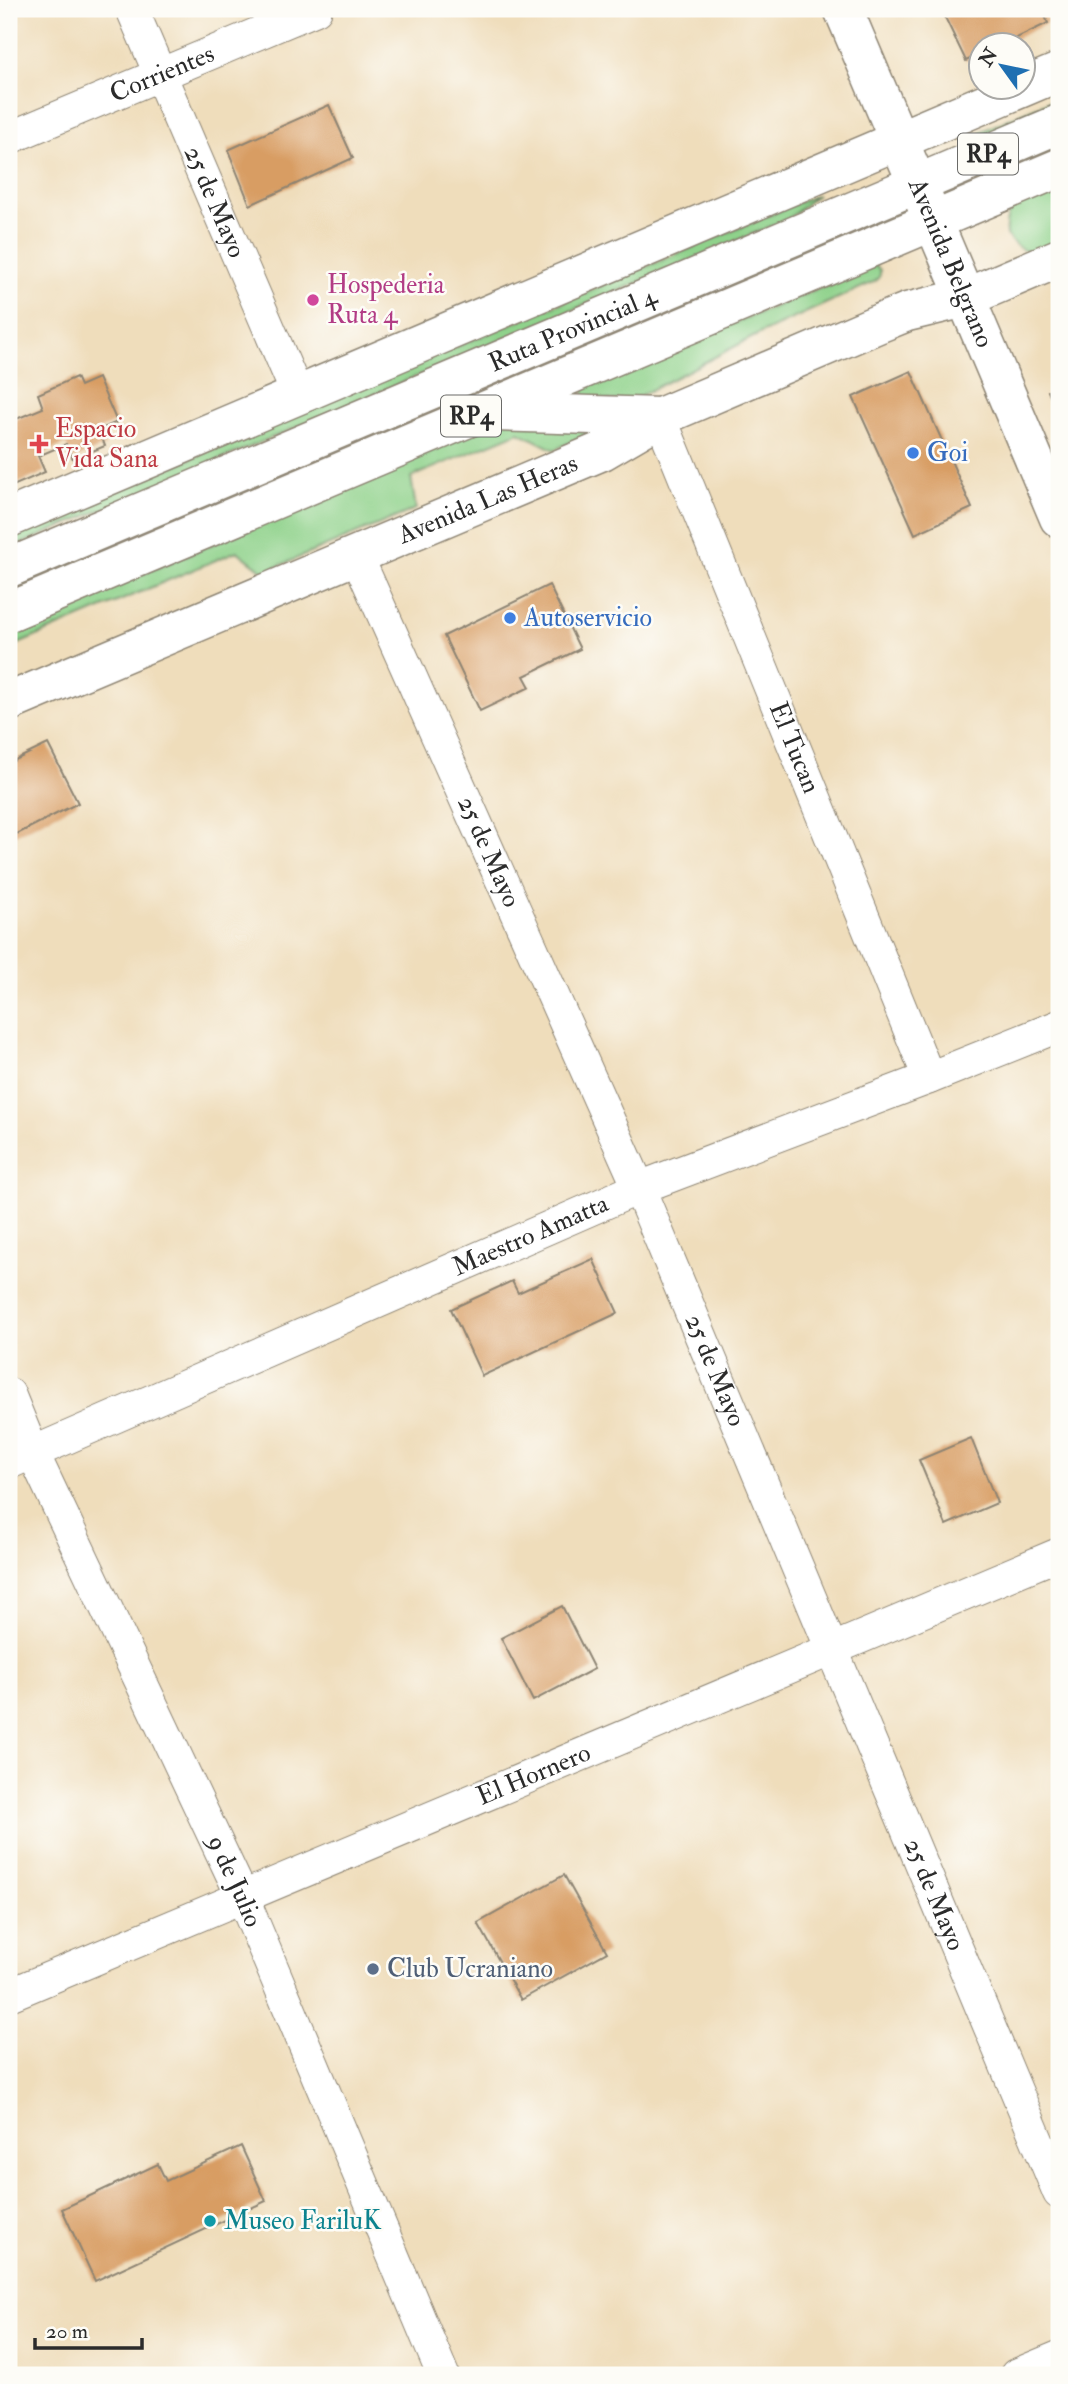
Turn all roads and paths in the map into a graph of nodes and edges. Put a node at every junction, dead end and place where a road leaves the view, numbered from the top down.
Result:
1 (132, 9) edge
2 (316, 9) edge
3 (843, 9) edge
4 (1059, 72) edge
5 (160, 75) junction
6 (1059, 124) edge
7 (9, 138) edge
8 (899, 142) junction
9 (1059, 168) edge
10 (917, 184) junction
11 (933, 221) junction
12 (1059, 258) edge
13 (965, 298) junction
14 (298, 397) junction
15 (482, 412) junction
16 (660, 416) junction
17 (9, 518) edge
18 (1059, 518) edge
19 (356, 554) junction
20 (9, 568) edge
21 (9, 611) edge
22 (9, 702) edge
23 (1059, 1026) edge
24 (929, 1078) junction
25 (639, 1188) junction
26 (9, 1394) edge
27 (21, 1458) edge
28 (1059, 1554) edge
29 (831, 1649) junction
30 (243, 1898) junction
31 (9, 1995) edge
32 (1059, 2193) edge
33 (1059, 2357) edge
34 (443, 2375) edge
35 (1016, 2375) edge

1 - 5 street, 25 de Mayo
2 - 5 street, Corrientes
3 - 8 main road, Avenida Belgrano
4 - 8 main road
5 - 7 street, Corrientes
5 - 14 street, 25 de Mayo
6 - 10 main road, Ruta Provincial 4 / RP4
8 - 10 main road, Avenida Belgrano
8 - 14 main road
9 - 11 main road, Ruta Provincial 4 / RP4
10 - 11 main road, Avenida Belgrano
10 - 20 main road, Ruta Provincial 4 / RP4
11 - 13 main road, Avenida Belgrano
11 - 15 main road, Ruta Provincial 4 / RP4
12 - 13 main road, Avenida Las Heras
13 - 16 main road, Avenida Las Heras
13 - 18 main road, Avenida Belgrano
14 - 17 main road
15 - 16 main road
15 - 21 main road, Ruta Provincial 4 / RP4
16 - 19 main road, Avenida Las Heras
16 - 24 street, El Tucan
19 - 22 main road, Avenida Las Heras
19 - 25 street, 25 de Mayo
23 - 24 street, Maestro Amatta
24 - 25 street, Maestro Amatta
25 - 27 street, Maestro Amatta
25 - 29 street, 25 de Mayo
26 - 27 street, 9 de Julio
27 - 30 street, 9 de Julio
28 - 29 street, El Hornero
29 - 30 street, El Hornero
29 - 32 street, 25 de Mayo
30 - 31 street, El Hornero
30 - 34 street, 9 de Julio
33 - 35 street

